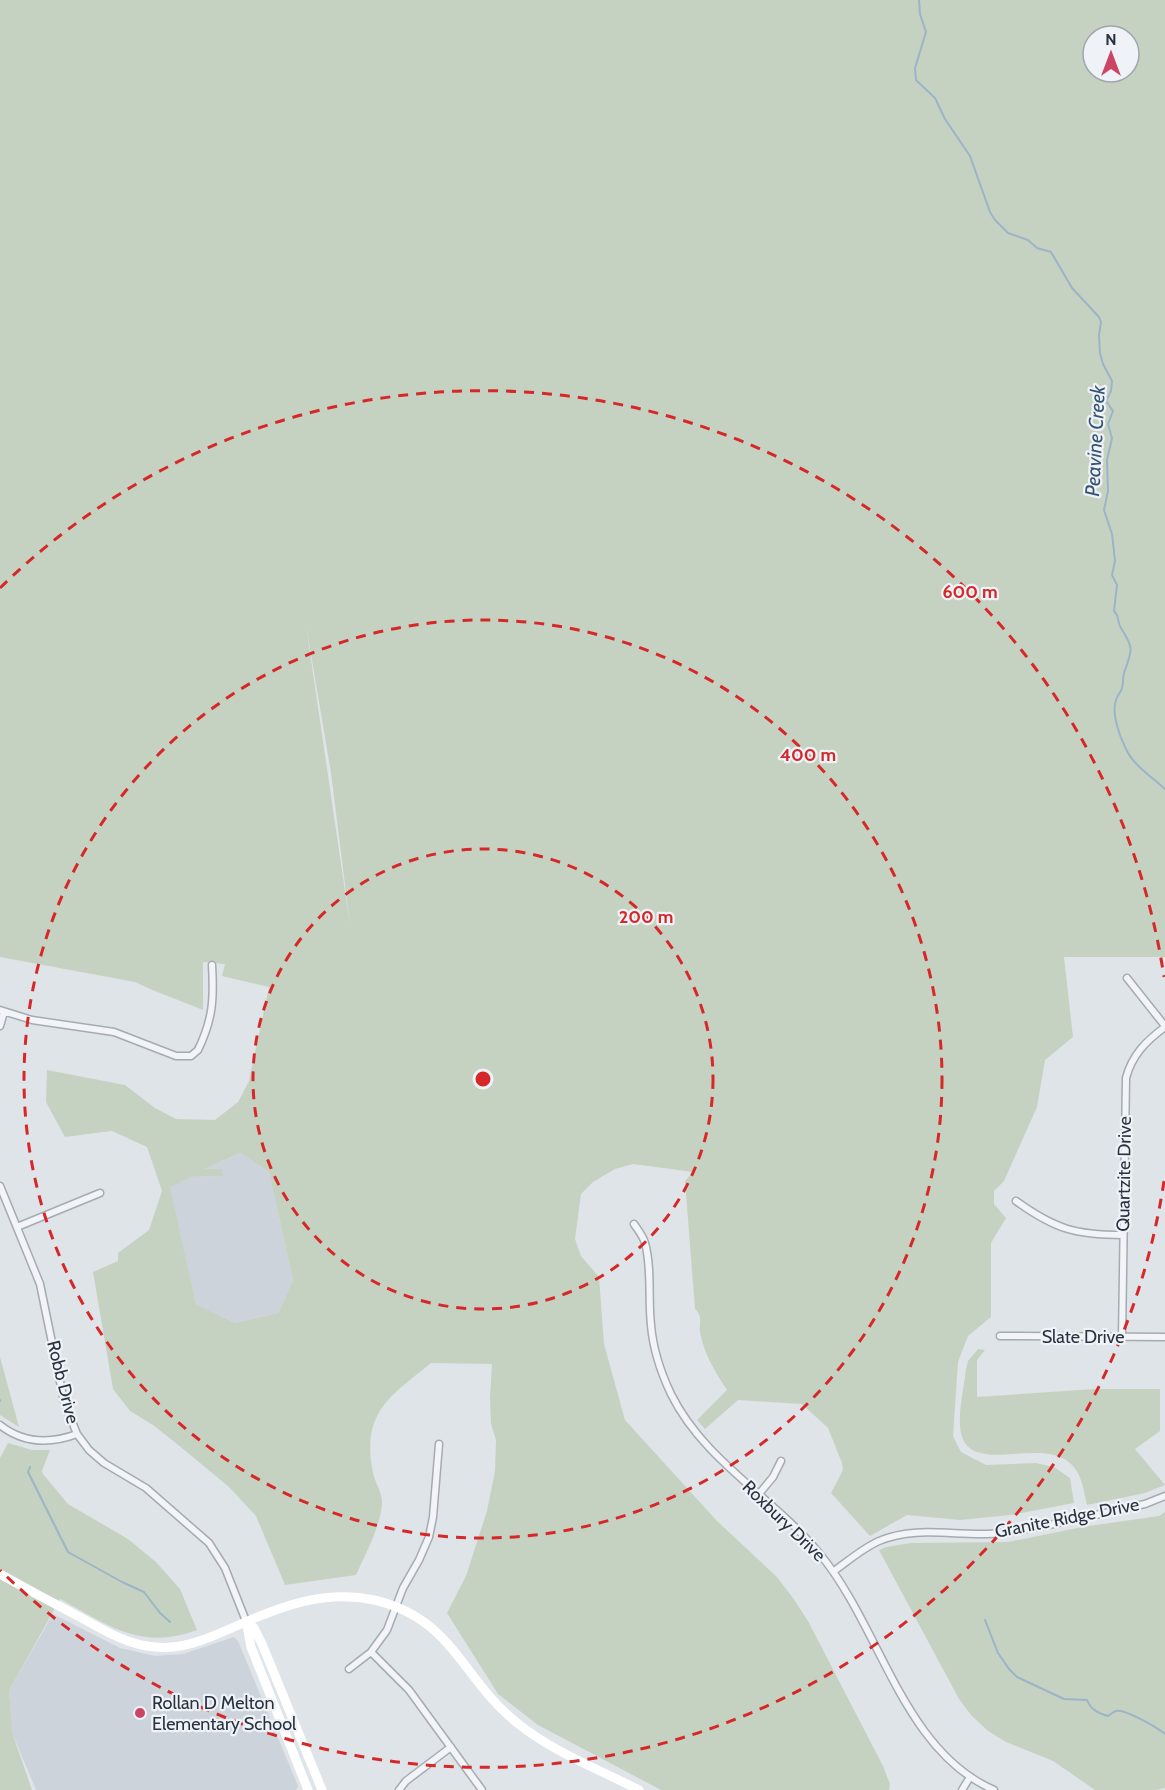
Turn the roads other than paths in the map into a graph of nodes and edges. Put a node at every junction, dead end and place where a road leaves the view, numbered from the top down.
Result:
1 (212, 964) dead end
2 (1127, 978) dead end
3 (2, 1011) edge
4 (0, 1026) edge
5 (1165, 1026) edge
6 (0, 1186) edge
7 (100, 1193) dead end
8 (1016, 1201) dead end
9 (634, 1224) dead end
10 (17, 1227) junction
11 (1123, 1235) junction
12 (1000, 1336) dead end
13 (1122, 1337) junction
14 (1165, 1337) edge
15 (0, 1425) edge
16 (77, 1434) junction
17 (439, 1444) dead end
18 (781, 1461) dead end
19 (759, 1494) junction
20 (1165, 1496) edge
21 (834, 1571) junction
22 (0, 1574) edge
23 (395, 1607) junction
24 (246, 1621) junction
25 (370, 1652) junction
26 (349, 1669) dead end
27 (451, 1747) junction
28 (970, 1778) junction
29 (308, 1790) edge
30 (322, 1790) edge
31 (399, 1790) edge
32 (482, 1790) edge
33 (639, 1790) edge
34 (962, 1790) edge
35 (994, 1790) edge

1 - 3 street
2 - 5 street
3 - 4 street
5 - 11 street, Quartzite Drive
6 - 10 street, Robb Drive
7 - 10 street
8 - 11 street
9 - 19 street, Roxbury Drive
10 - 16 street, Robb Drive
11 - 13 street, Quartzite Drive
12 - 13 street, Slate Drive
13 - 14 street, Slate Drive
15 - 16 street
16 - 24 street, Robb Drive
17 - 23 street
18 - 19 street
19 - 21 street, Roxbury Drive
20 - 21 street, Granite Ridge Drive
21 - 28 street, Roxbury Drive
22 - 24 street
23 - 24 street
23 - 25 street
23 - 33 street
24 - 29 street, Robb Drive
24 - 30 street, Robb Drive
25 - 26 street
25 - 27 street
27 - 31 street
27 - 32 street
28 - 34 street
28 - 35 street, Roxbury Drive

